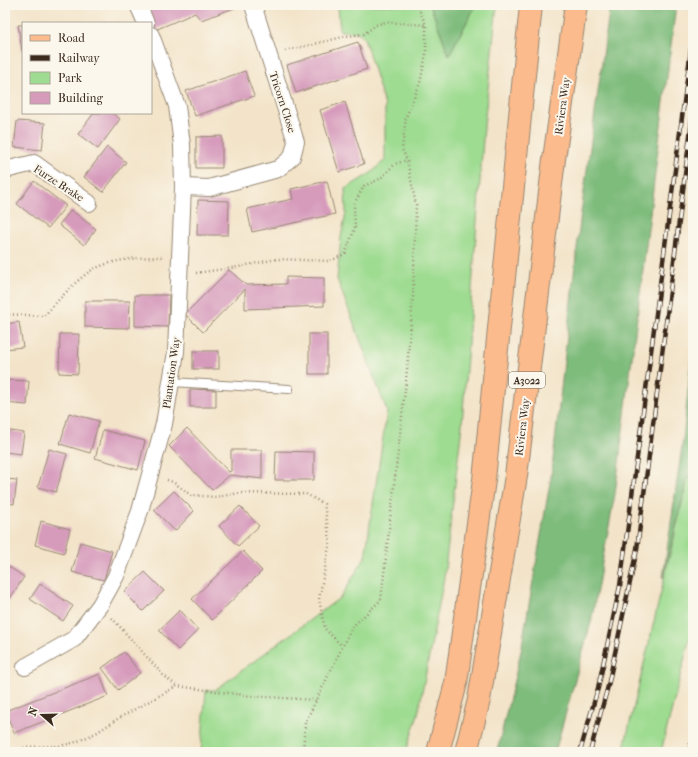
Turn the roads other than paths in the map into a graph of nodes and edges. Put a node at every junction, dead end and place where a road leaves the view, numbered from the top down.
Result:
1 (138, 5) edge
2 (253, 5) edge
3 (520, 5) edge
4 (532, 5) edge
5 (576, 5) edge
6 (146, 22) edge
7 (152, 38) edge
8 (5, 170) edge
9 (183, 186) junction
10 (89, 202) dead end
11 (499, 326) junction
12 (171, 382) junction
13 (288, 389) dead end
14 (25, 667) dead end
15 (438, 752) edge
16 (466, 752) edge

1 - 6 street
2 - 9 street, Tricorn Close
3 - 11 main road
4 - 11 main road, A3022
5 - 16 main road, Riviera Way / A3022
7 - 9 street, Plantation Way
8 - 10 street, Furze Brake
9 - 12 street, Plantation Way
11 - 15 main road, A3022
12 - 13 lane
12 - 14 street, Plantation Way

